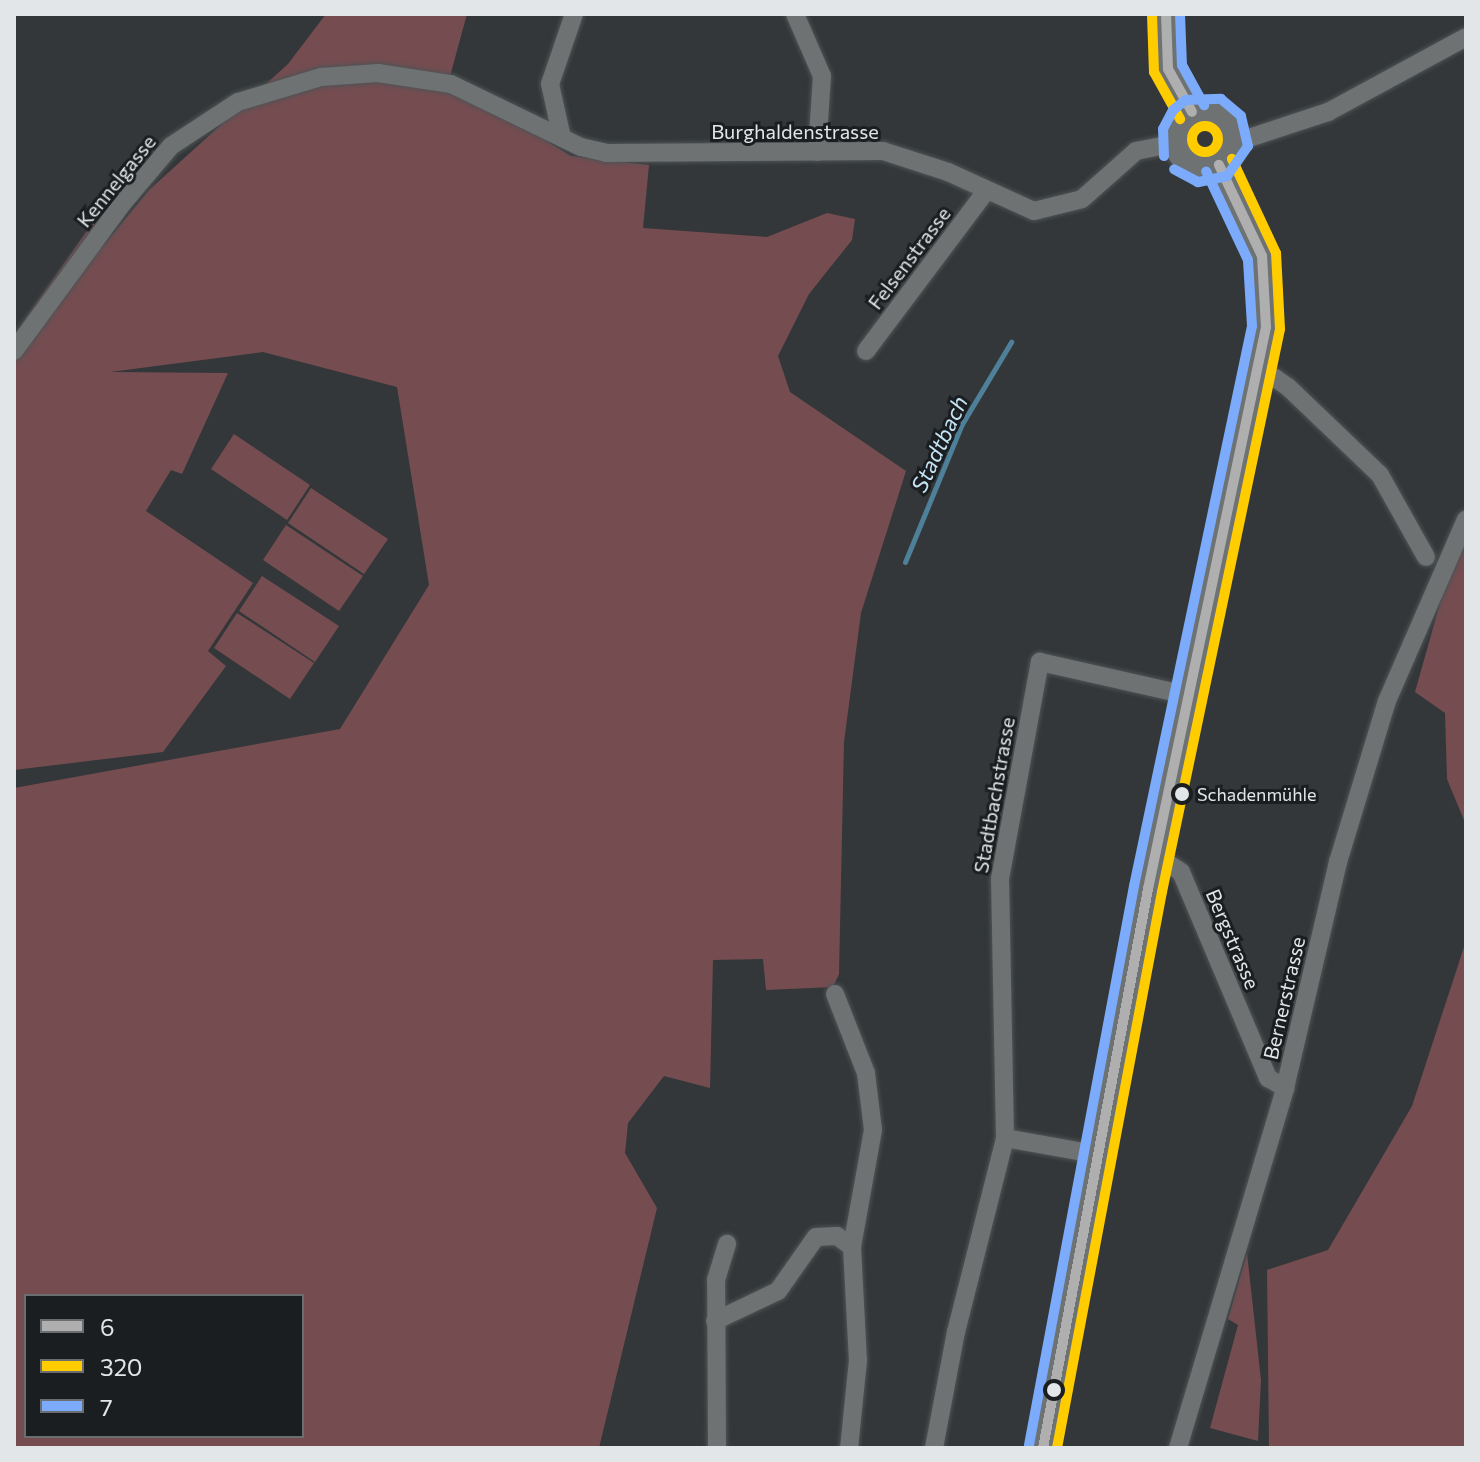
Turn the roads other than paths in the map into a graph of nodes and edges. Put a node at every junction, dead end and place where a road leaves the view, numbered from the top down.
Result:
1 (574, 14) edge
2 (795, 14) edge
3 (1166, 14) edge
4 (1466, 37) edge
5 (1192, 112) junction
6 (562, 138) junction
7 (1176, 143) junction
8 (1234, 143) junction
9 (817, 152) junction
10 (1219, 165) junction
11 (986, 191) junction
12 (14, 351) edge
13 (866, 351) dead end
14 (1258, 377) junction
15 (1466, 519) edge
16 (1426, 557) dead end
17 (1191, 696) junction
18 (1155, 855) junction
19 (835, 994) dead end
20 (1285, 1088) junction
21 (1005, 1138) junction
22 (1095, 1154) junction
23 (727, 1244) dead end
24 (852, 1247) junction
25 (715, 1321) junction
26 (717, 1448) edge
27 (849, 1448) edge
28 (934, 1448) edge
29 (1043, 1448) edge
30 (1178, 1448) edge

1 - 6 street
2 - 9 street
3 - 5 main road
4 - 8 street
5 - 7 main road
5 - 8 main road
6 - 9 street, Burghaldenstrasse
6 - 12 street, Kennelgasse
7 - 10 main road
7 - 11 street, Burghaldenstrasse
8 - 10 main road
9 - 11 street, Burghaldenstrasse
10 - 14 main road
11 - 13 street, Felsenstrasse
14 - 16 street
14 - 17 main road
15 - 20 street, Bernerstrasse
17 - 18 main road
17 - 21 street, Stadtbachstrasse
18 - 20 street, Bergstrasse
18 - 22 main road
19 - 24 street
20 - 30 street, Bernerstrasse
21 - 22 street
21 - 28 street, Stadtbachstrasse
22 - 29 main road
23 - 25 street
24 - 25 street
24 - 27 street
25 - 26 street

